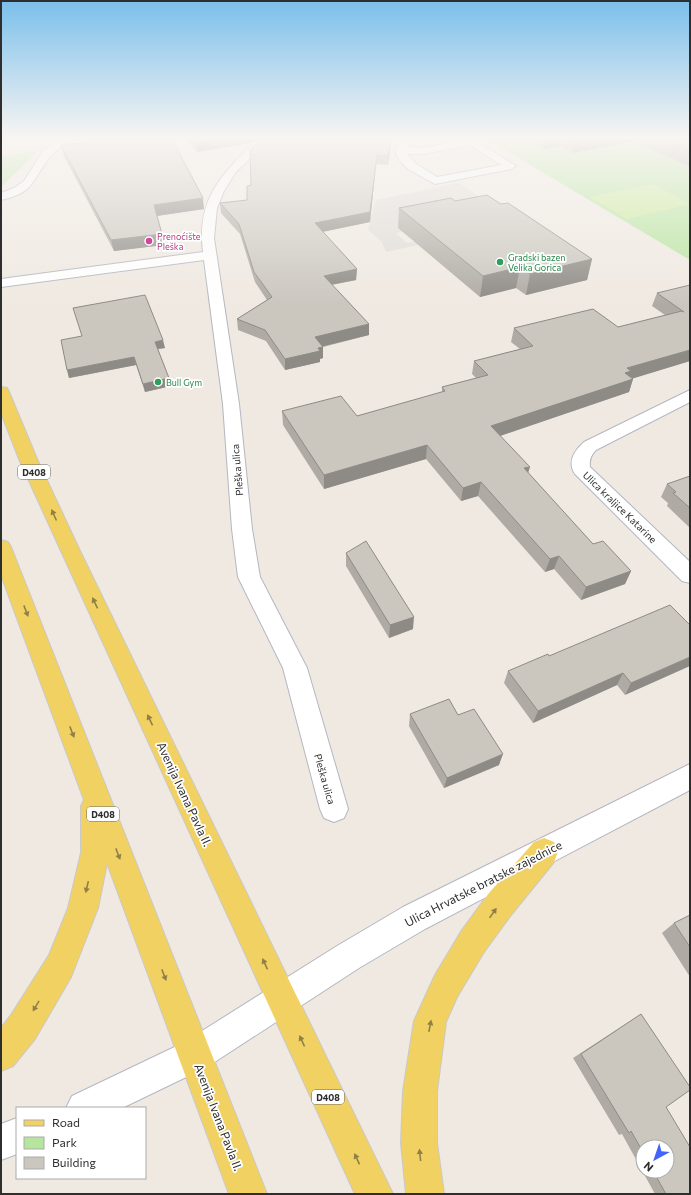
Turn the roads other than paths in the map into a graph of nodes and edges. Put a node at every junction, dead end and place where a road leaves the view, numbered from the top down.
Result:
1 (11, 193) edge
2 (217, 193) edge
3 (1, 197) edge
4 (210, 255) junction
5 (1, 283) edge
6 (1, 392) edge
7 (690, 395) edge
8 (1, 548) edge
9 (690, 575) edge
10 (690, 776) edge
11 (95, 793) junction
12 (334, 809) dead end
13 (544, 852) junction
14 (282, 1000) junction
15 (1, 1054) edge
16 (195, 1054) junction
17 (86, 1107) edge
18 (16, 1136) edge
19 (1, 1142) edge
20 (248, 1194) edge
21 (374, 1194) edge
22 (425, 1194) edge

1 - 3 street
2 - 4 street, Pleška ulica
4 - 5 street
4 - 12 street, Pleška ulica
14 -> 6 main road, Avenija Ivana Pavla II. / D408
7 - 9 street, Ulica kraljice Katarine
8 -> 11 main road, Avenija Ivana Pavla II. / D408
10 - 13 street, Ulica Hrvatske bratske zajednice
11 -> 15 main road
11 -> 16 main road, Avenija Ivana Pavla II. / D408
13 - 14 street, Ulica Hrvatske bratske zajednice
22 -> 13 main road
14 - 16 street, Ulica Hrvatske bratske zajednice
21 -> 14 main road, Avenija Ivana Pavla II. / D408
16 - 17 street, Ulica Hrvatske bratske zajednice
16 - 20 main road, Avenija Ivana Pavla II. / D408
18 - 19 street

